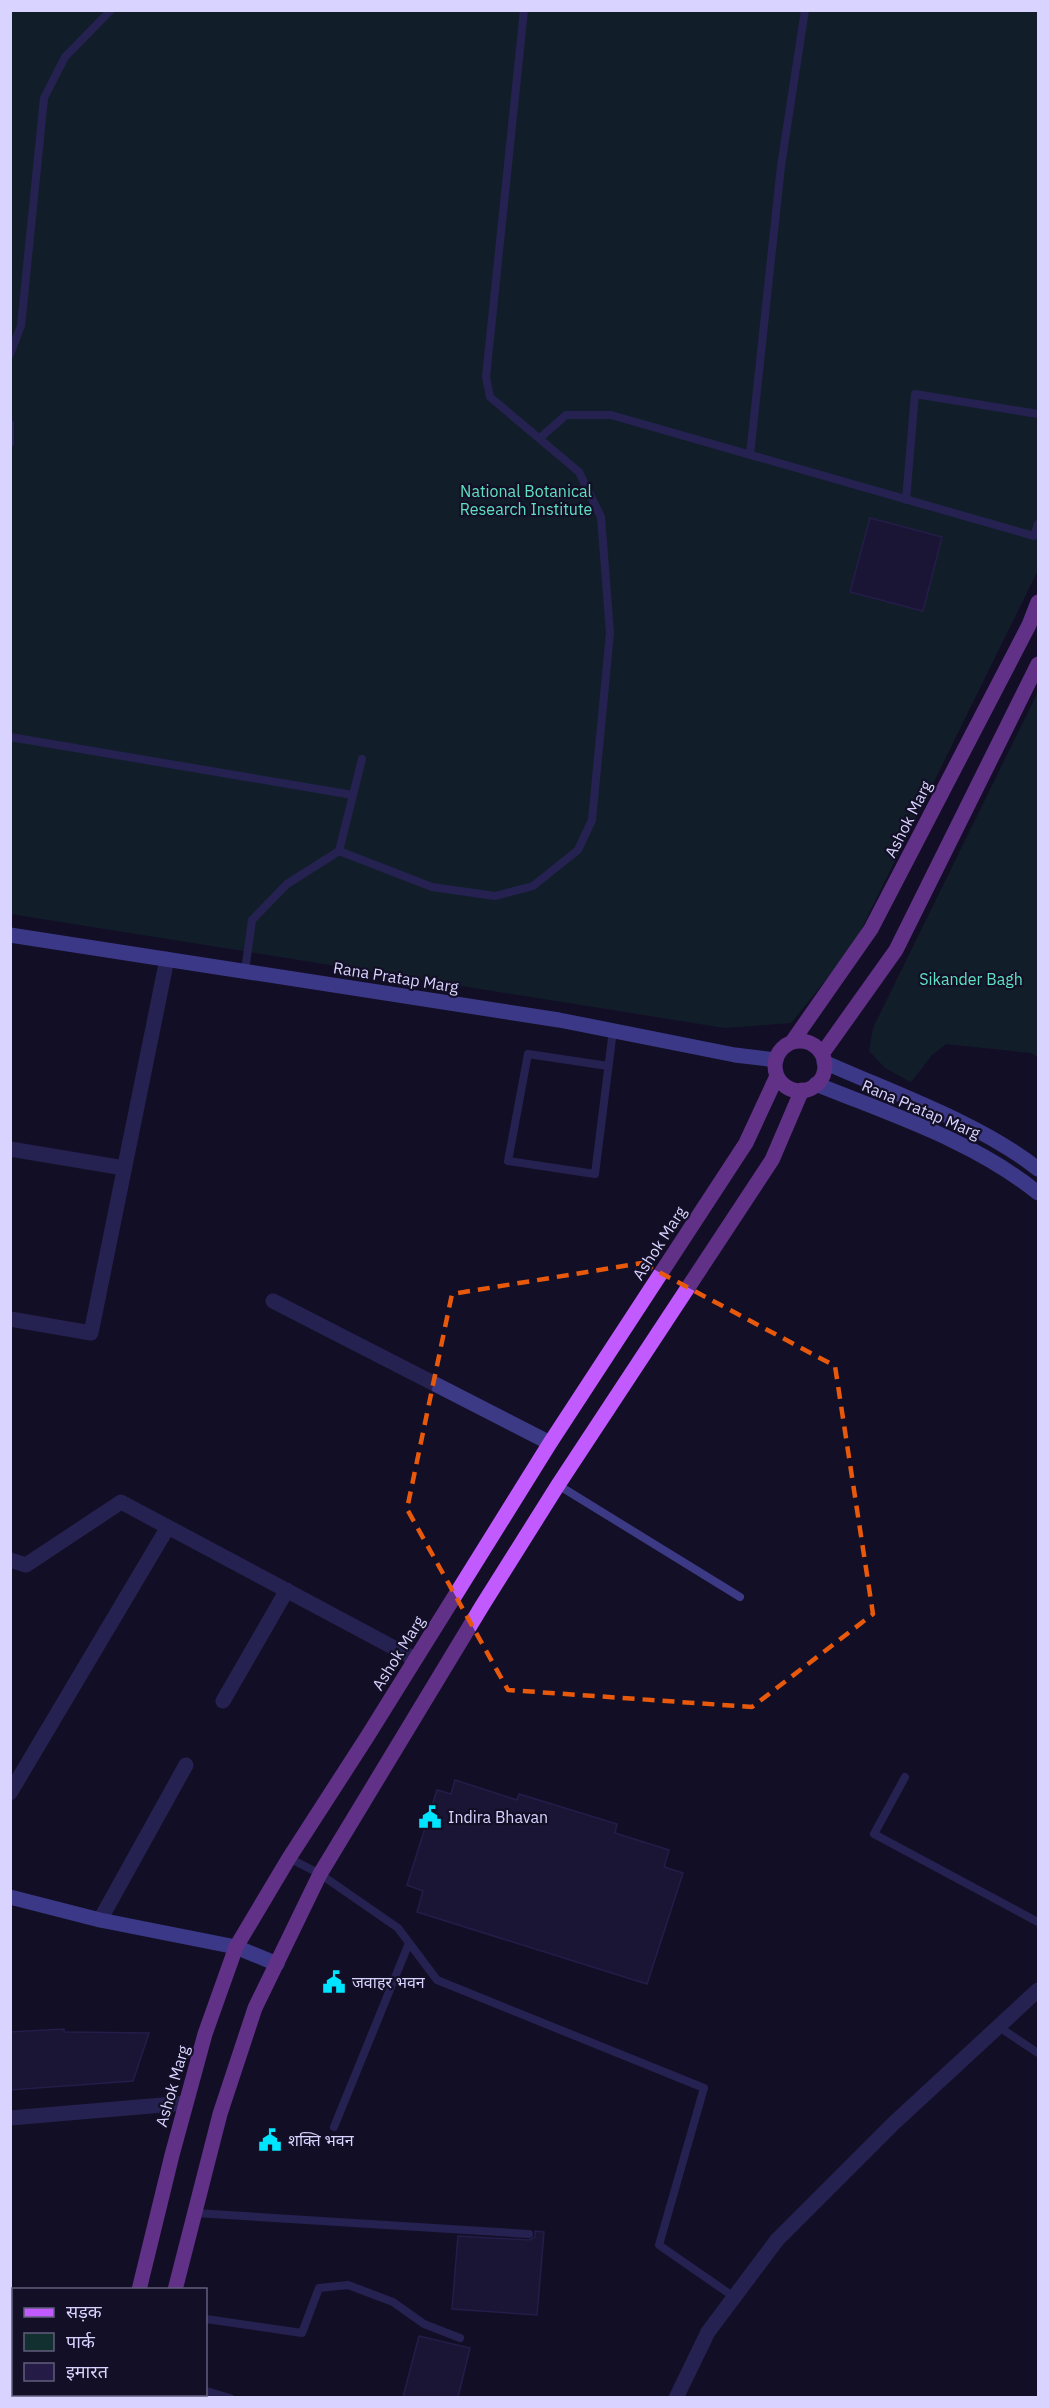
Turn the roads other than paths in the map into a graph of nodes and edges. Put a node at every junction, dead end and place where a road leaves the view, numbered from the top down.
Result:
1 (111, 10) edge
2 (524, 10) edge
3 (805, 10) edge
4 (10, 354) edge
5 (1038, 414) edge
6 (10, 424) edge
7 (540, 438) junction
8 (10, 442) edge
9 (750, 455) junction
10 (906, 500) junction
11 (1038, 524) edge
12 (1036, 537) edge
13 (1038, 602) edge
14 (1038, 664) edge
15 (10, 737) edge
16 (362, 759) dead end
17 (353, 795) junction
18 (339, 851) junction
19 (10, 935) edge
20 (167, 959) junction
21 (245, 971) junction
22 (614, 1030) junction
23 (792, 1042) junction
24 (823, 1058) junction
25 (608, 1066) junction
26 (776, 1068) junction
27 (809, 1087) junction
28 (10, 1149) edge
29 (124, 1168) junction
30 (1038, 1169) edge
31 (1038, 1194) edge
32 (273, 1301) dead end
33 (10, 1319) edge
34 (550, 1443) junction
35 (558, 1485) junction
36 (168, 1527) junction
37 (10, 1560) edge
38 (287, 1590) junction
39 (740, 1597) dead end
40 (415, 1659) junction
41 (223, 1701) dead end
42 (186, 1765) dead end
43 (905, 1777) dead end
44 (10, 1793) edge
45 (288, 1858) junction
46 (321, 1874) junction
47 (10, 1897) edge
48 (100, 1920) junction
49 (1038, 1922) edge
50 (409, 1943) junction
51 (236, 1947) junction
52 (277, 1964) junction
53 (1038, 1990) edge
54 (999, 2027) junction
55 (1038, 2053) edge
56 (186, 2103) junction
57 (10, 2118) edge
58 (334, 2127) dead end
59 (195, 2213) junction
60 (529, 2234) dead end
61 (138, 2288) edge
62 (175, 2288) edge
63 (734, 2297) junction
64 (207, 2319) edge
65 (460, 2338) dead end
66 (207, 2391) edge
67 (230, 2397) edge
68 (676, 2397) edge

1 - 4 lane
2 - 7 lane
3 - 9 lane
5 - 10 lane
6 - 8 lane
7 - 9 lane
7 - 18 lane
9 - 10 lane
10 - 12 lane
11 - 12 lane
13 - 23 main road, Ashok Marg
14 - 24 main road
15 - 17 lane
16 - 17 lane
17 - 18 lane
18 - 21 lane
19 - 20 main road, Rana Pratap Marg
20 - 21 main road, Rana Pratap Marg
20 - 29 street
21 - 22 main road, Rana Pratap Marg
22 - 25 lane
22 - 26 main road, Rana Pratap Marg
23 - 24 main road
23 - 26 main road
24 - 27 main road
24 - 30 main road, Rana Pratap Marg
25 - 25 lane
26 - 27 main road
26 - 34 main road, Ashok Marg
27 - 31 main road, Rana Pratap Marg
27 - 35 main road
28 - 29 street
29 - 33 street
32 - 34 street
34 - 40 main road, Ashok Marg
35 - 39 lane
35 - 46 main road
36 - 37 street
36 - 38 street
36 - 44 street
38 - 40 street
38 - 41 street
40 - 45 main road, Ashok Marg
42 - 48 street
43 - 49 lane
45 - 46 lane
45 - 51 main road, Ashok Marg
46 - 50 lane
46 - 52 main road
47 - 48 main road
48 - 51 main road
50 - 58 lane
50 - 63 lane
51 - 52 main road
51 - 56 main road, Ashok Marg
52 - 59 main road
53 - 54 street
54 - 55 lane
54 - 63 street
56 - 57 street
56 - 61 main road, Ashok Marg
59 - 60 lane
59 - 62 main road
63 - 68 street
64 - 65 lane
66 - 67 lane

